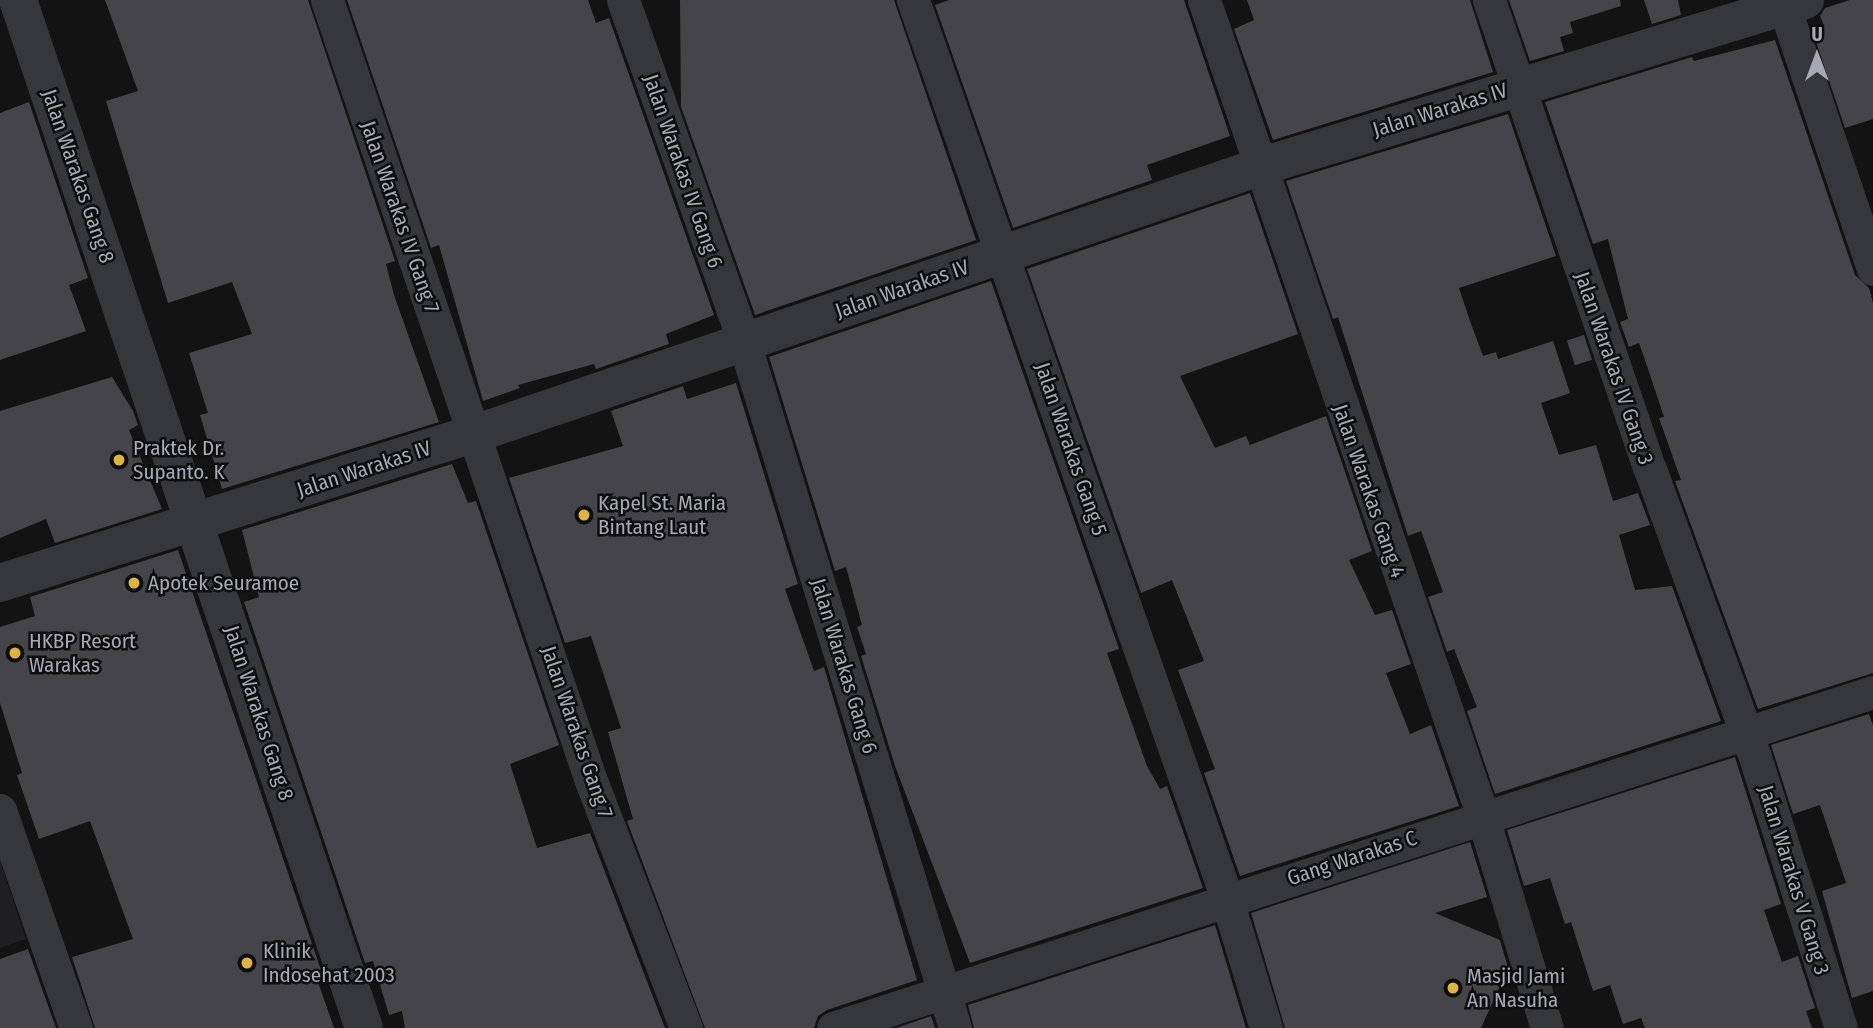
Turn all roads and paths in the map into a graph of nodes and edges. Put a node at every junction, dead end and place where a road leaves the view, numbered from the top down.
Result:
1 (19, 0) edge
2 (327, 0) edge
3 (623, 0) edge
4 (913, 0) edge
5 (1204, 0) edge
6 (1489, 0) edge
7 (1791, 2) edge
8 (1516, 86) junction
9 (1262, 166) junction
10 (1003, 254) junction
11 (1873, 269) edge
12 (744, 342) junction
13 (474, 435) junction
14 (195, 523) junction
15 (0, 583) edge
16 (1873, 692) edge
17 (1747, 733) junction
18 (0, 810) edge
19 (1482, 815) junction
20 (1226, 899) junction
21 (943, 991) junction
22 (76, 1028) edge
23 (364, 1028) edge
24 (686, 1028) edge
25 (832, 1028) edge
26 (955, 1028) edge
27 (1266, 1028) edge
28 (1547, 1028) edge
29 (1841, 1028) edge

1 - 14 street, Jalan Warakas Gang 8
2 - 13 street, Jalan Warakas IV Gang 7
3 - 12 street, Jalan Warakas IV Gang 6
4 - 10 street, Jalan Warakas Gang 5
5 - 9 street, Jalan Warakas Gang 4
6 - 8 street, Jalan Warakas IV Gang 3
7 - 8 street, Jalan Warakas IV
7 - 11 street
8 - 9 street, Jalan Warakas IV
8 - 17 street, Jalan Warakas IV Gang 3
9 - 10 street, Jalan Warakas IV
9 - 19 street, Jalan Warakas Gang 4
10 - 12 street, Jalan Warakas IV
10 - 20 street, Jalan Warakas Gang 5
12 - 13 street, Jalan Warakas IV
12 - 21 street, Jalan Warakas Gang 6
13 - 14 street, Jalan Warakas IV
13 - 24 street, Jalan Warakas Gang 7
14 - 15 street, Jalan Warakas IV
14 - 23 street, Jalan Warakas Gang 8
16 - 17 street, Gang Warakas C
17 - 19 street, Gang Warakas C
17 - 29 street, Jalan Warakas V Gang 3
18 - 22 street
19 - 20 street, Gang Warakas C
19 - 28 street, Jalan Warakas Gang 4
20 - 21 street, Gang Warakas C
20 - 27 street, Jalan Warakas Gang 5
21 - 25 street, Gang Warakas C
21 - 26 street, Jalan Warakas Gang 6

